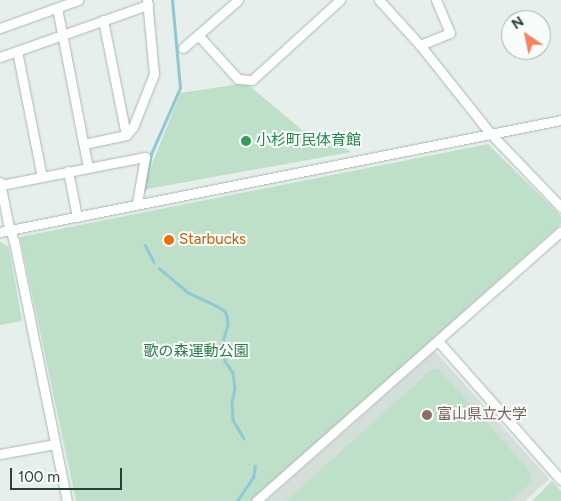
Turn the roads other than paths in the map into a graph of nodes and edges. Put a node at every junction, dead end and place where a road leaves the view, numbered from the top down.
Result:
1 (50, 0) edge
2 (78, 0) edge
3 (238, 0) edge
4 (340, 0) edge
5 (379, 0) edge
6 (436, 0) edge
7 (148, 2) edge
8 (55, 8) junction
9 (103, 20) junction
10 (0, 28) edge
11 (63, 35) junction
12 (198, 35) junction
13 (420, 45) junction
14 (183, 48) dead end
15 (17, 51) junction
16 (0, 57) edge
17 (561, 120) edge
18 (490, 133) junction
19 (126, 135) junction
20 (84, 144) junction
21 (88, 168) junction
22 (68, 172) junction
23 (42, 177) junction
24 (0, 184) edge
25 (137, 203) junction
26 (561, 207) edge
27 (77, 217) junction
28 (10, 230) junction
29 (561, 231) edge
30 (0, 232) edge
31 (438, 341) junction
32 (55, 444) junction
33 (0, 454) edge
34 (560, 476) edge
35 (67, 501) edge
36 (256, 501) edge

1 - 8 street
2 - 8 street
3 - 12 street
4 - 12 street
5 - 13 street
6 - 13 street
7 - 9 street
7 - 19 street
8 - 10 street
8 - 11 street
9 - 11 street
9 - 19 street
11 - 15 street
11 - 20 street
12 - 14 street
13 - 18 street
15 - 16 street
15 - 23 street
17 - 18 street
18 - 25 street
18 - 26 street
19 - 20 street
20 - 21 street
21 - 22 street
21 - 25 street
22 - 23 street
22 - 27 street
23 - 24 street
24 - 28 street
25 - 27 street
27 - 28 street
28 - 30 street
28 - 32 street
29 - 31 street
31 - 34 street
31 - 36 street
32 - 33 street
32 - 35 street

